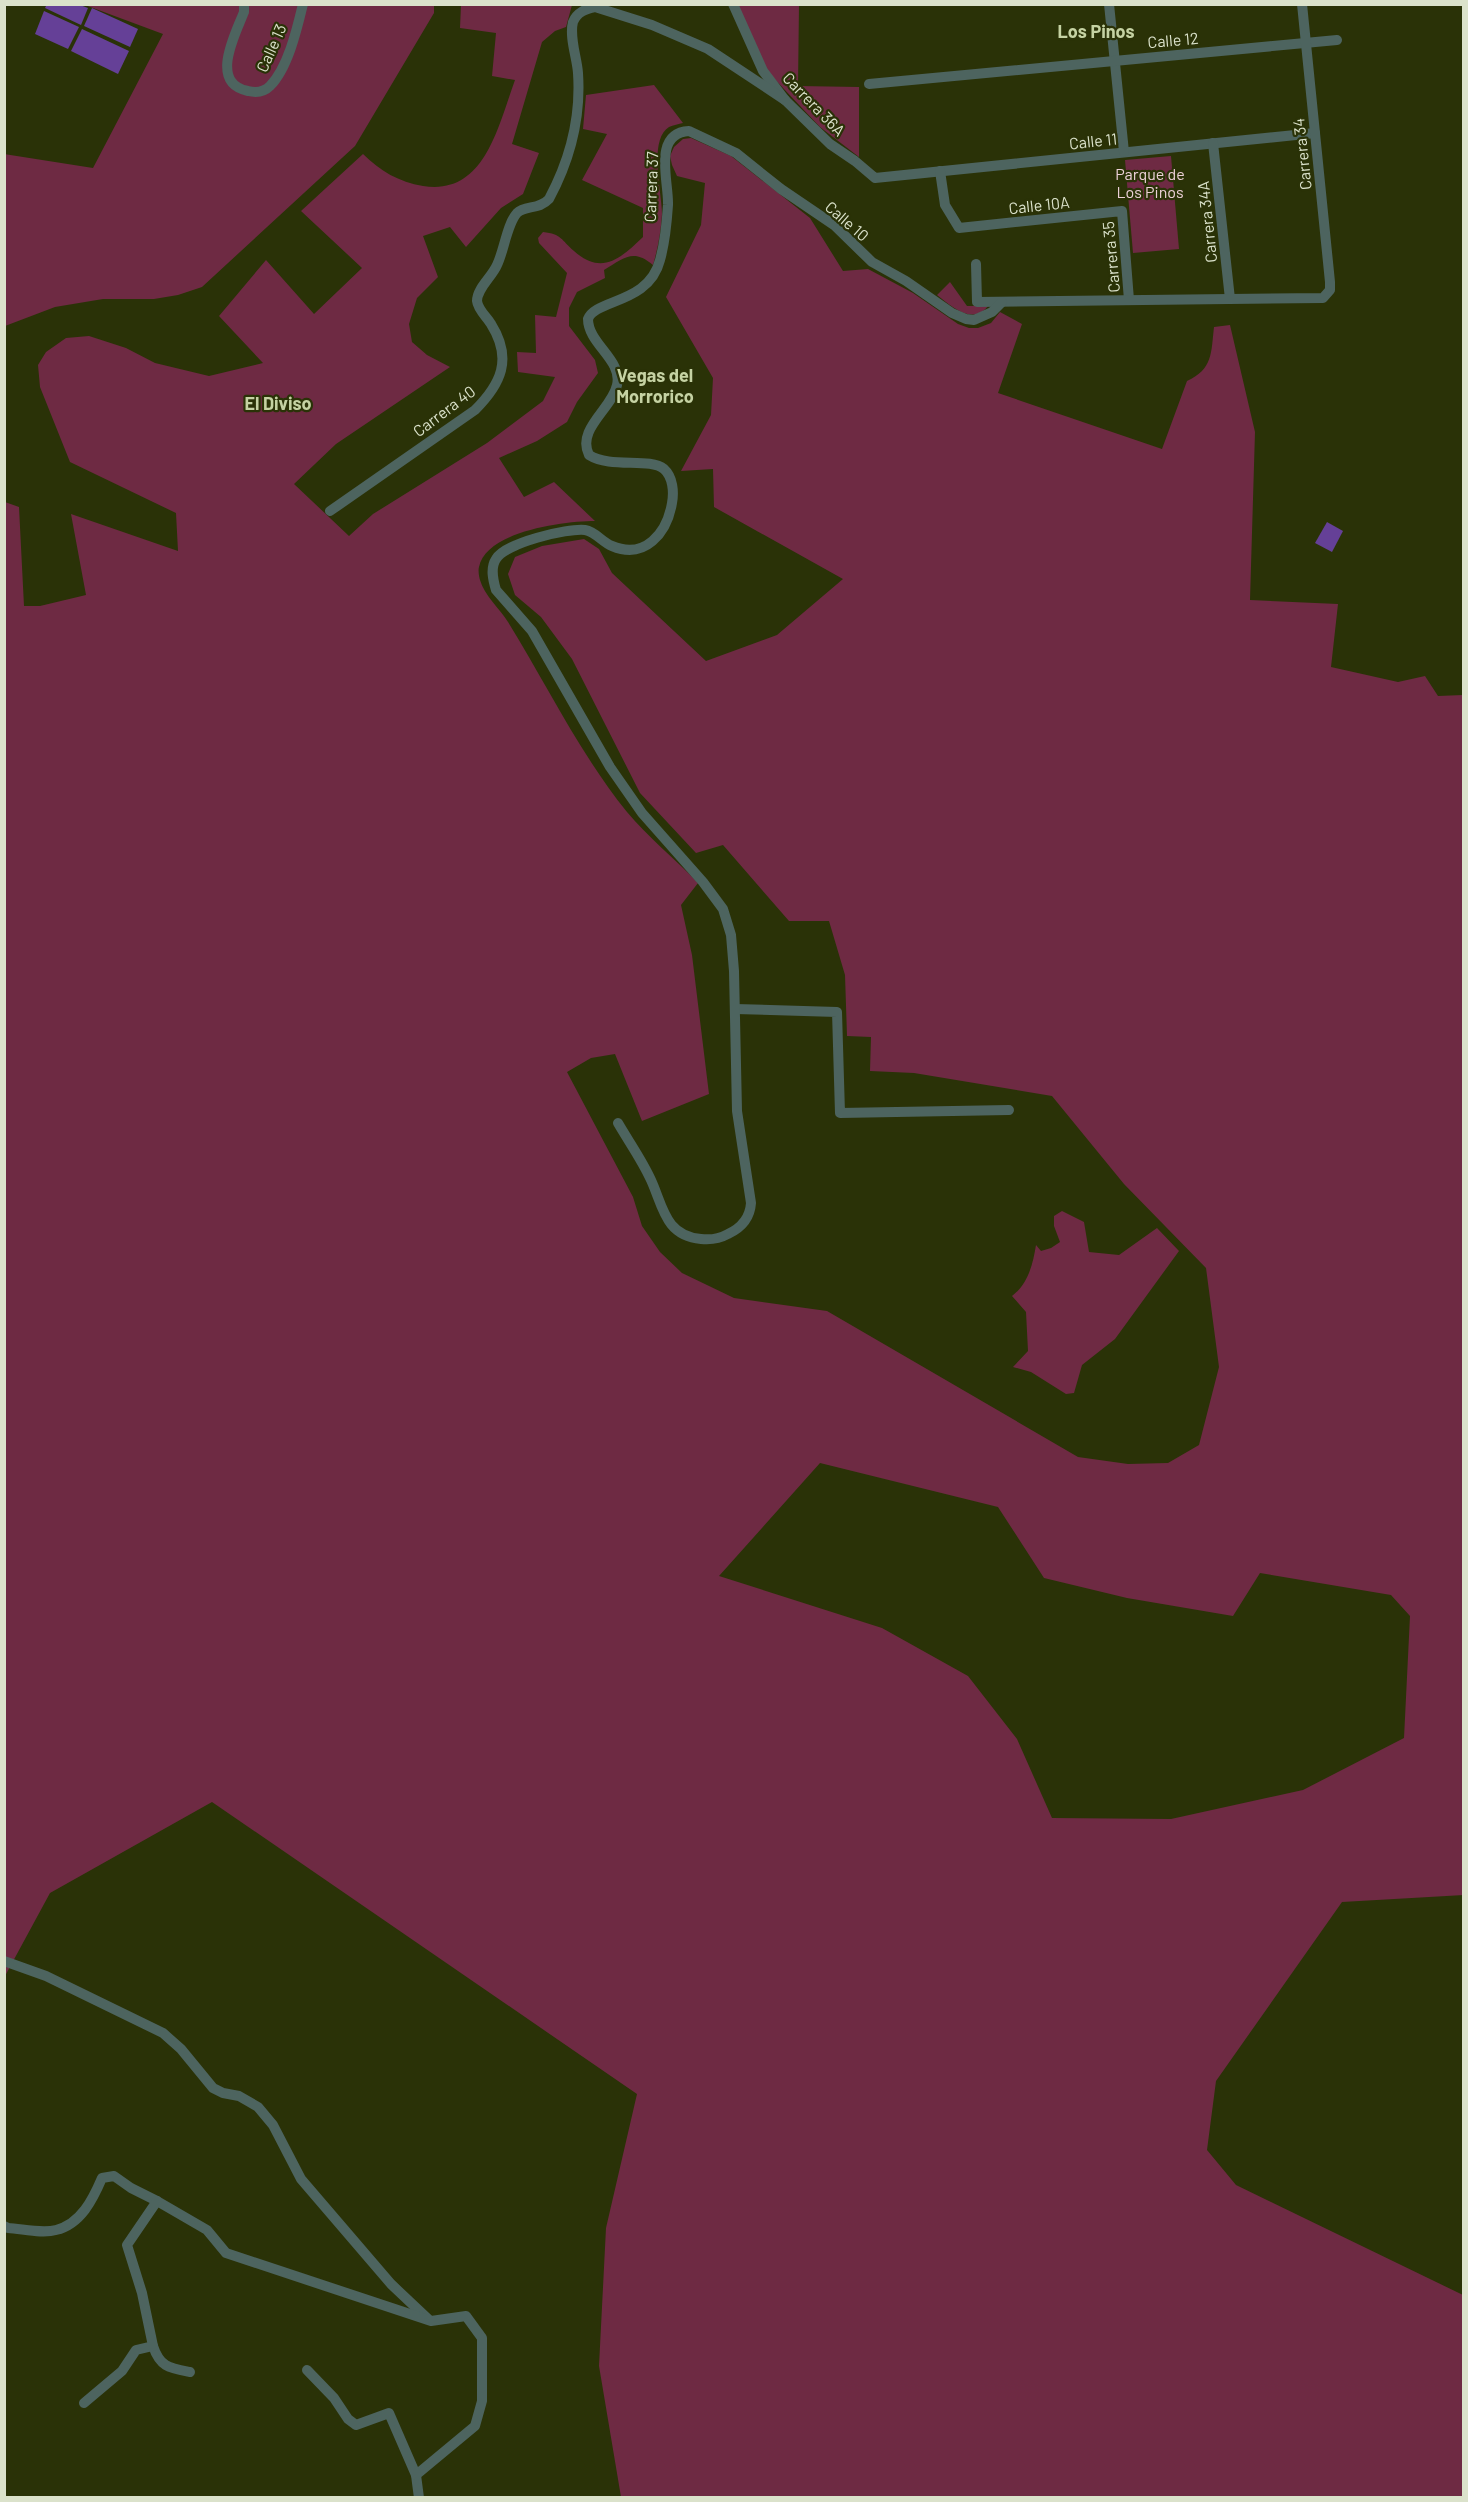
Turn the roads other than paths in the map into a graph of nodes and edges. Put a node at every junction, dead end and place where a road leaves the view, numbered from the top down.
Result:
1 (244, 4) edge
2 (303, 4) edge
3 (733, 4) edge
4 (1109, 4) edge
5 (1302, 4) edge
6 (1337, 40) dead end
7 (1306, 43) junction
8 (1115, 61) junction
9 (869, 84) dead end
10 (785, 100) junction
11 (1315, 133) junction
12 (673, 136) joint
13 (1214, 143) junction
14 (1124, 153) junction
15 (940, 171) junction
16 (875, 178) joint
17 (1122, 212) joint
18 (976, 264) dead end
19 (1230, 299) junction
20 (1129, 300) junction
21 (1002, 302) junction
22 (330, 511) dead end
23 (735, 1009) junction
24 (1009, 1110) dead end
25 (618, 1123) dead end
26 (4, 1962) edge
27 (157, 2201) junction
28 (4, 2226) edge
29 (431, 2321) junction
30 (153, 2346) junction
31 (307, 2370) dead end
32 (190, 2372) dead end
33 (84, 2403) dead end
34 (417, 2475) junction
35 (419, 2498) edge

1 - 2 street, Calle 13
3 - 10 street, Carrera 36A
4 - 8 street
5 - 7 street, Carrera 34
6 - 7 street, Calle 12
7 - 8 street, Calle 12
7 - 11 street, Carrera 34
8 - 9 street, Calle 12
8 - 14 street
10 - 16 street, Carrera 36A
10 - 22 street, Carrera 40
11 - 13 street, Calle 11
11 - 19 street, Carrera 34
12 - 21 street, Calle 10
12 - 23 street, Carrera 37
13 - 14 street, Calle 11
13 - 19 street, Carrera 34A
14 - 15 street, Calle 11
15 - 16 street, Calle 11
15 - 17 street, Calle 10A
17 - 20 street, Carrera 35
18 - 21 street
19 - 20 street
20 - 21 street
23 - 24 street
23 - 25 street
26 - 29 street
27 - 28 street
27 - 29 street
27 - 30 street
29 - 34 street
30 - 32 street
30 - 33 street
31 - 34 street
34 - 35 street

